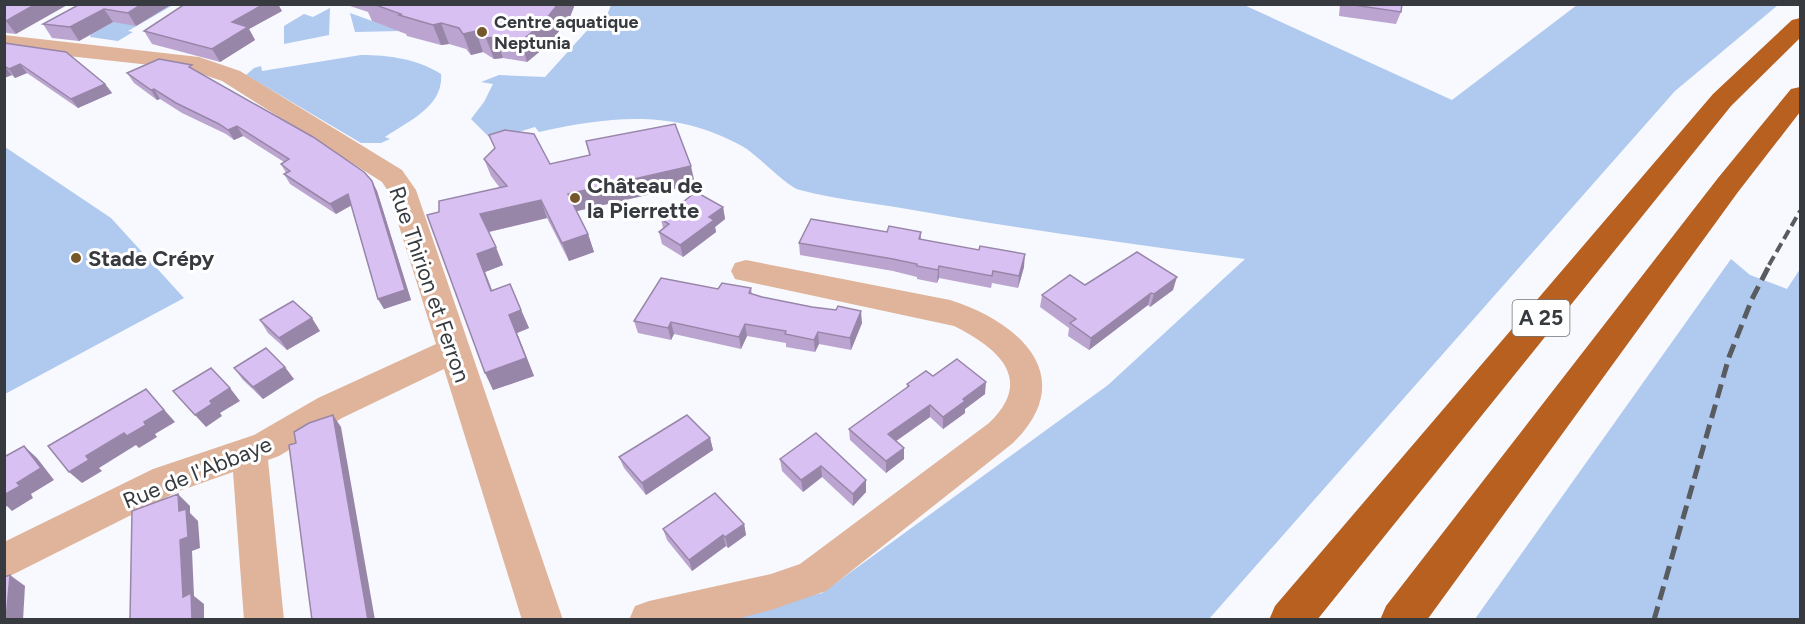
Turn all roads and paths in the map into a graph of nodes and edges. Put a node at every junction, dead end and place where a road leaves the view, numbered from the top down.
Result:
1 (1800, 25) edge
2 (52, 26) edge
3 (141, 36) dead end
4 (12, 43) edge
5 (111, 54) junction
6 (1800, 95) edge
7 (747, 271) dead end
8 (454, 350) junction
9 (249, 453) junction
10 (4, 562) edge
11 (264, 620) edge
12 (543, 620) edge
13 (649, 620) edge
14 (1290, 620) edge
15 (1401, 620) edge

1 - 14 highway, A 25
2 - 4 street
3 - 5 street
4 - 5 street, Rue Thirion et Ferron
5 - 8 street, Rue Thirion et Ferron
6 - 15 highway
7 - 13 street
8 - 9 street, Rue de l'Abbaye
8 - 12 street, Rue Thirion et Ferron
9 - 10 street, Rue de l'Abbaye
9 - 11 street

